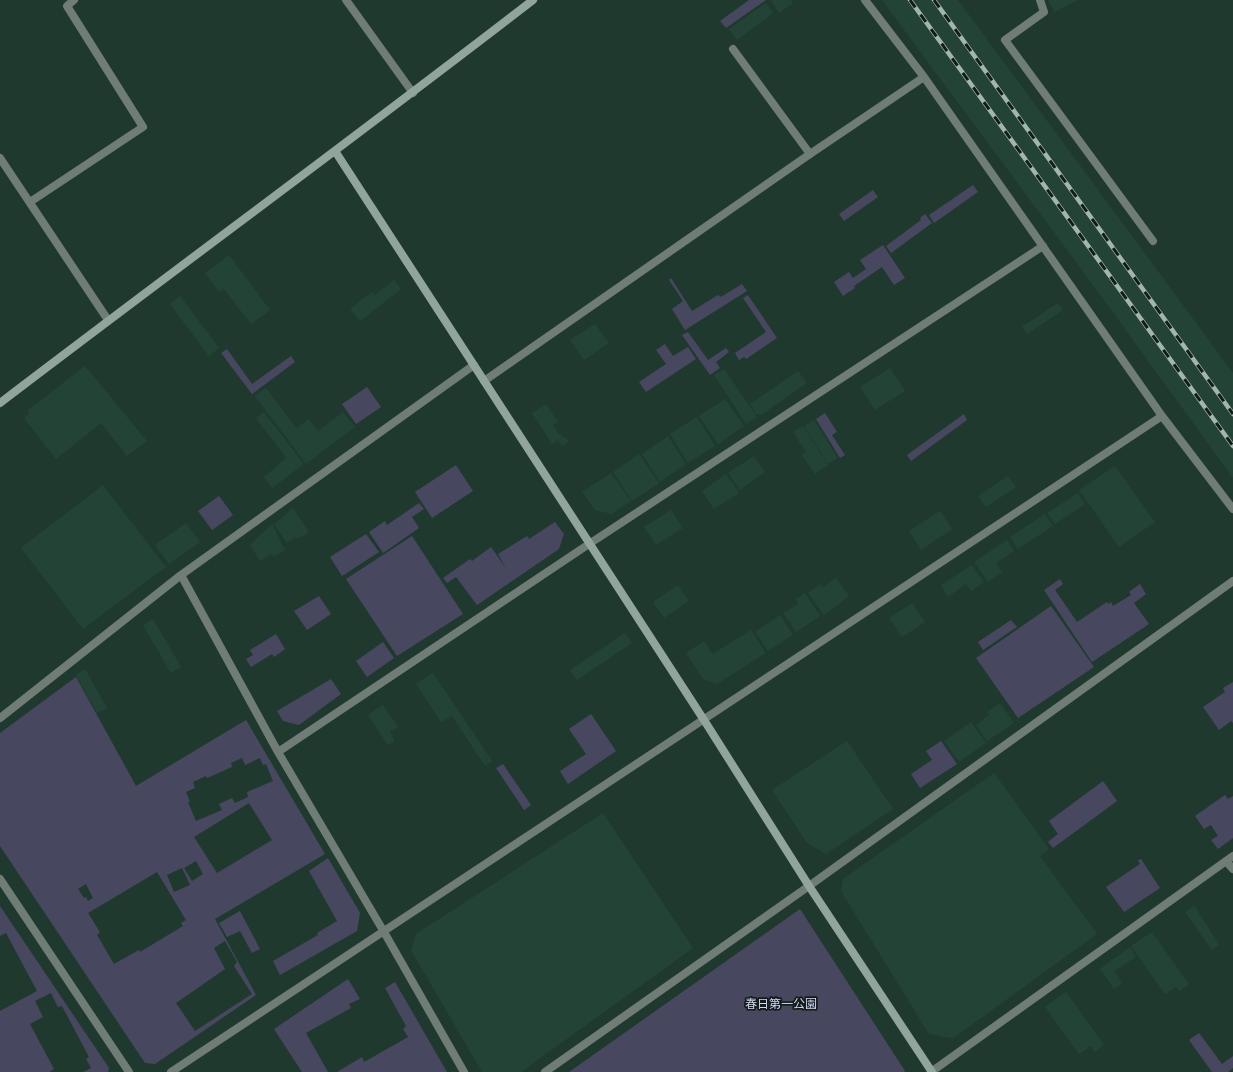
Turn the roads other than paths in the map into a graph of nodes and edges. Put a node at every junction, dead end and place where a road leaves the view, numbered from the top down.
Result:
1 (74, 0) edge
2 (346, 0) edge
3 (533, 0) edge
4 (865, 0) edge
5 (1040, 0) edge
6 (733, 49) dead end
7 (924, 77) junction
8 (413, 93) junction
9 (335, 151) junction
10 (810, 154) junction
11 (0, 158) edge
12 (30, 202) junction
13 (1153, 241) dead end
14 (1043, 246) junction
15 (108, 320) junction
16 (474, 365) junction
17 (484, 381) junction
18 (0, 403) edge
19 (1162, 416) junction
20 (1233, 509) edge
21 (589, 544) junction
22 (181, 575) junction
23 (1233, 581) edge
24 (0, 718) edge
25 (704, 720) junction
26 (278, 752) junction
27 (1230, 858) edge
28 (1233, 869) edge
29 (0, 879) edge
30 (809, 886) junction
31 (384, 932) junction
32 (129, 1072) edge
33 (170, 1072) edge
34 (464, 1072) edge
35 (545, 1072) edge
36 (932, 1072) edge

1 - 12 street
2 - 8 street
3 - 8 street
4 - 7 street
5 - 13 street
6 - 10 street
7 - 10 street
7 - 14 street
8 - 9 street
9 - 15 street
9 - 16 street
10 - 17 street
11 - 12 street
12 - 15 street
14 - 19 street
14 - 21 street
15 - 18 street
16 - 17 street
16 - 22 street
17 - 21 street
19 - 20 street
19 - 25 street
21 - 25 street
21 - 26 street
22 - 24 street
22 - 26 street
23 - 30 street
25 - 30 street
25 - 31 street
26 - 31 street
27 - 28 street
27 - 36 street
29 - 32 street
30 - 35 street
30 - 36 street
31 - 33 street
31 - 34 street

